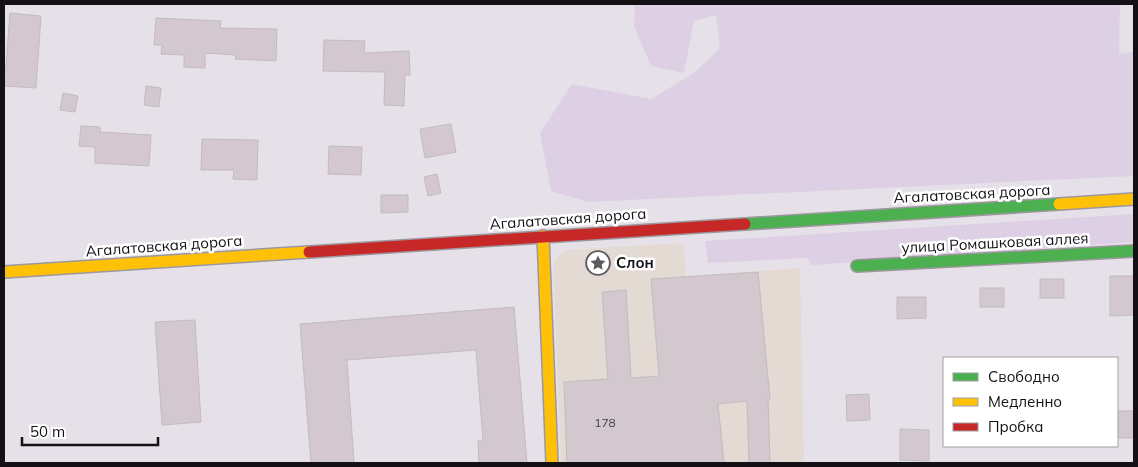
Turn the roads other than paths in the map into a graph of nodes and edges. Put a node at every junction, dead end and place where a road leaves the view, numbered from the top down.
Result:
1 (1134, 199) edge
2 (543, 236) junction
3 (1134, 250) edge
4 (857, 266) dead end
5 (4, 272) edge
6 (552, 463) edge

1 - 2 main road, Агалатовская дорога
2 - 5 main road, Агалатовская дорога
2 - 6 main road
3 - 4 main road, улица Ромашковая аллея

